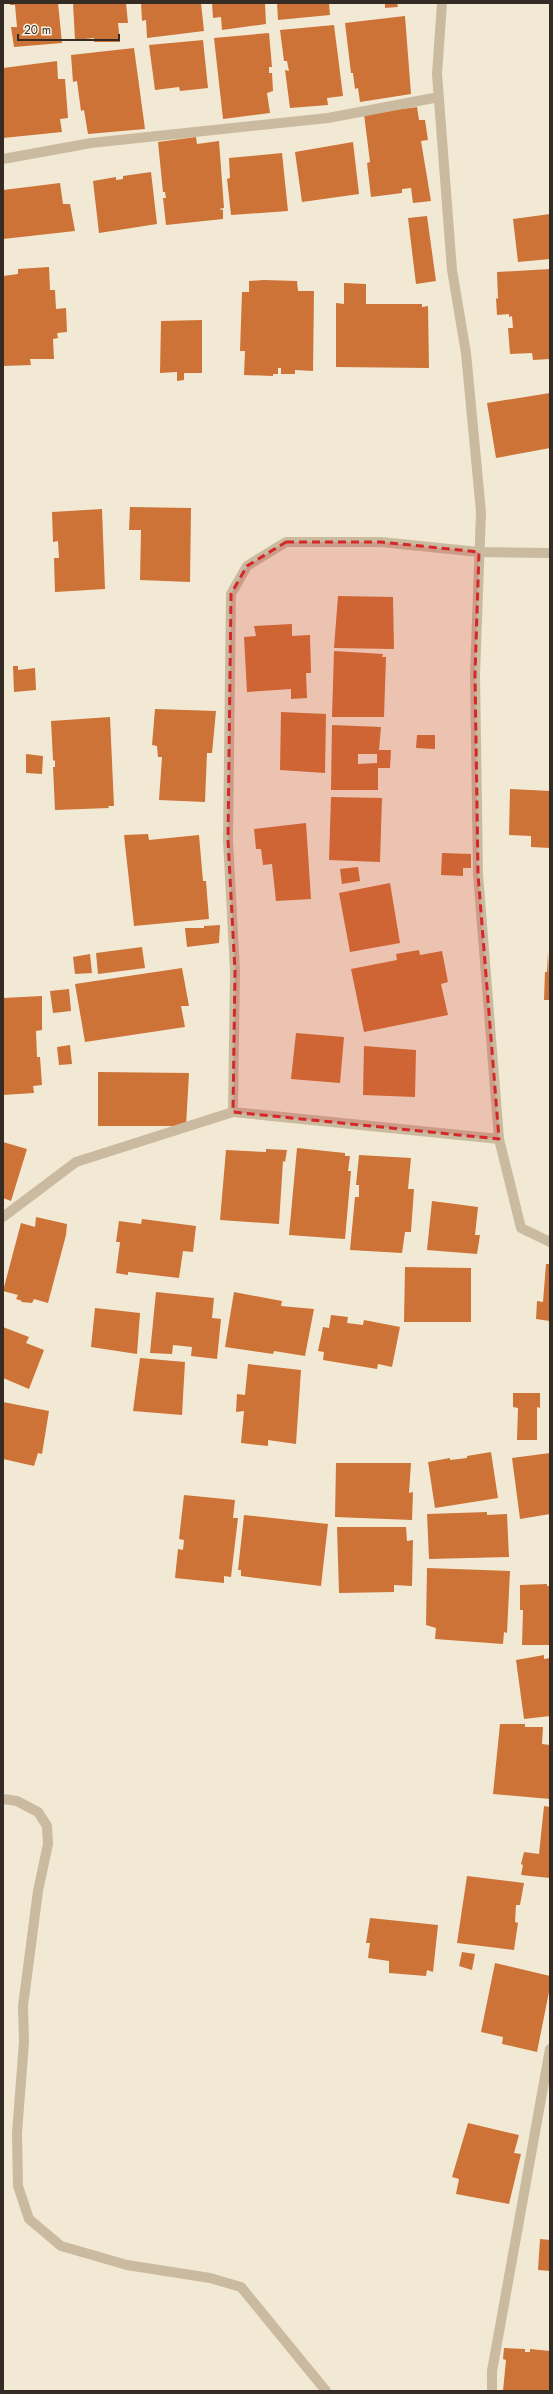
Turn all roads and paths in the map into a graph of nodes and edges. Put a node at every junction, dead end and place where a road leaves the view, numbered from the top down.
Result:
1 (442, 3) edge
2 (439, 97) junction
3 (3, 159) edge
4 (480, 552) junction
5 (550, 553) edge
6 (233, 1112) junction
7 (499, 1139) junction
8 (3, 1217) edge
9 (550, 1242) edge
10 (3, 1799) edge
11 (550, 2048) edge
12 (326, 2391) edge
13 (492, 2391) edge

1 - 2 street
2 - 3 street
2 - 4 street
4 - 5 street
4 - 6 street
4 - 7 street
6 - 7 street
6 - 8 street
7 - 9 street
10 - 12 street
11 - 13 street

